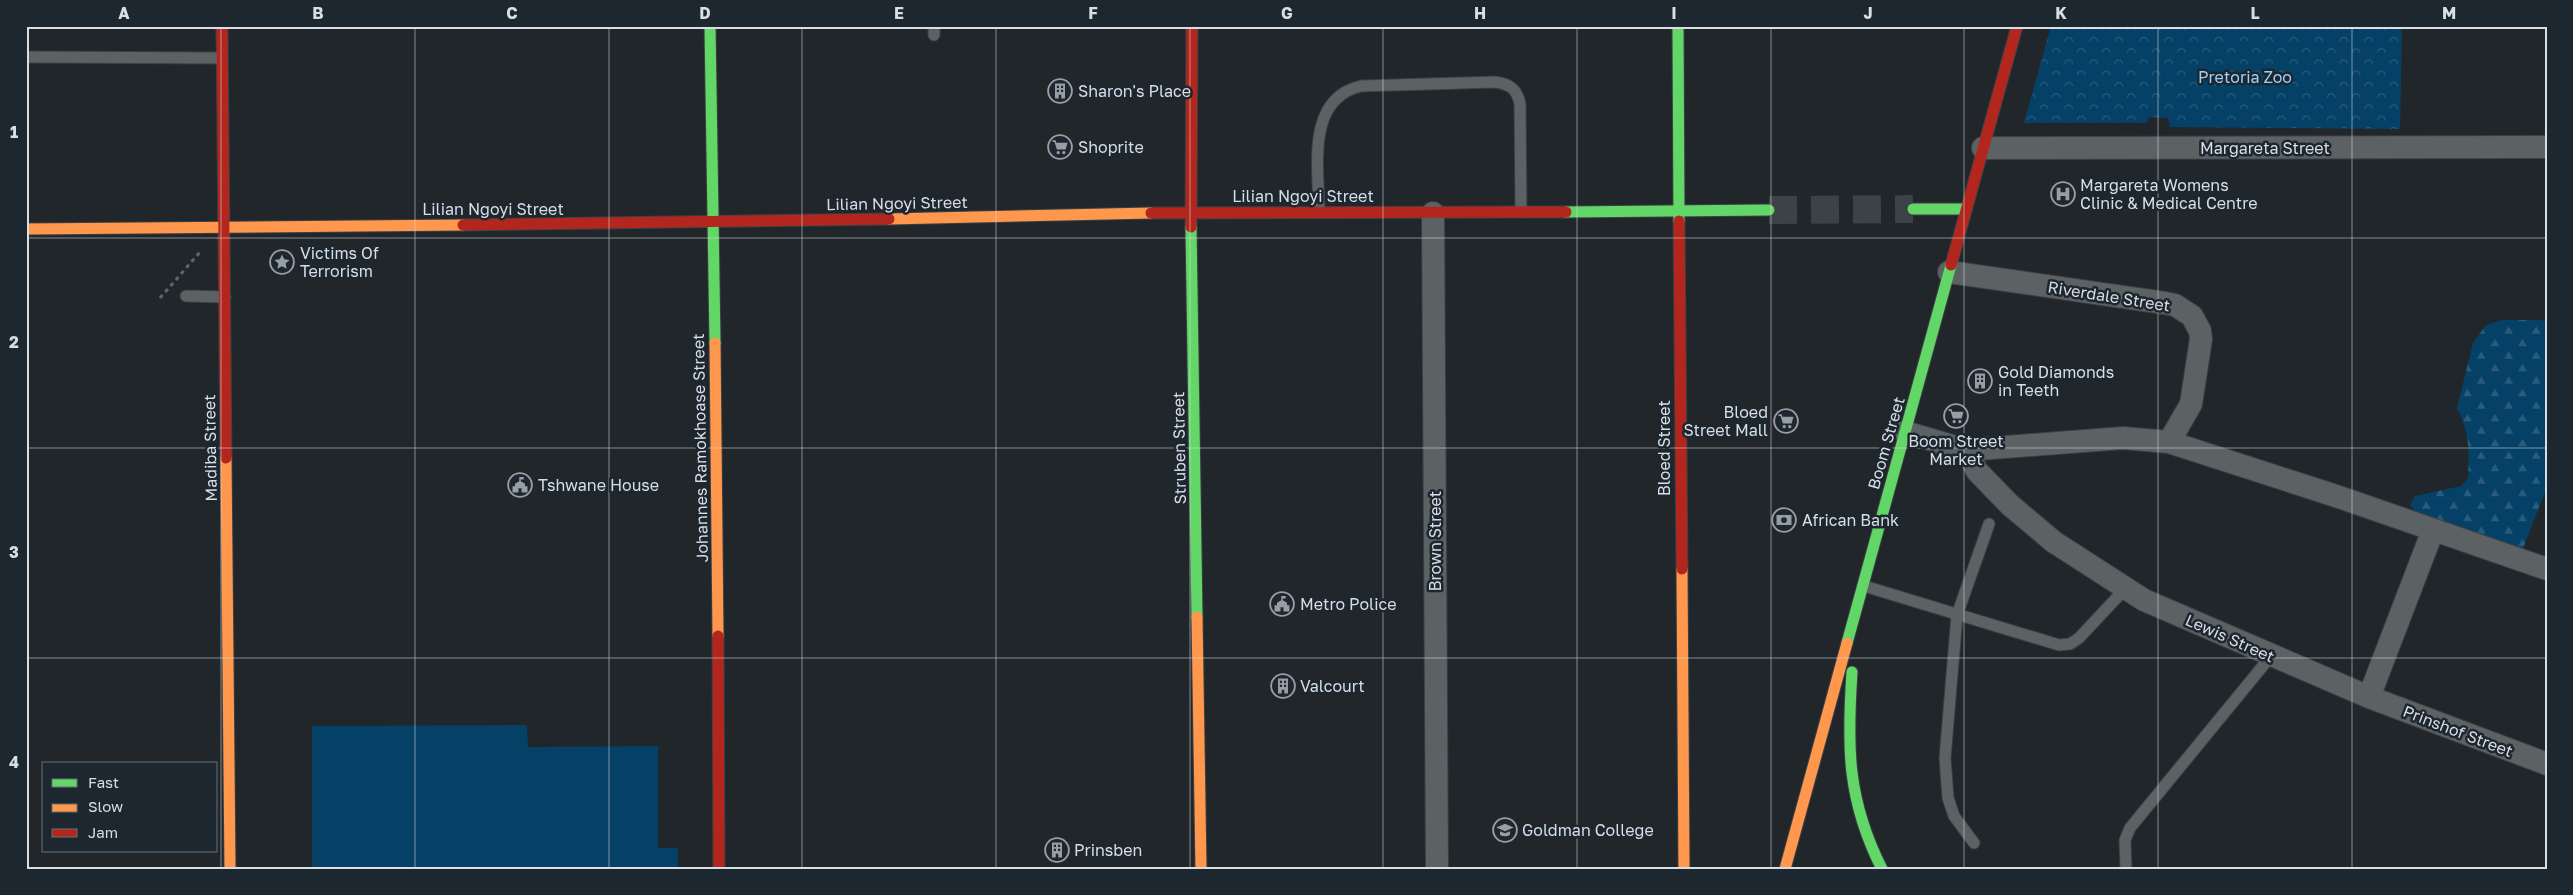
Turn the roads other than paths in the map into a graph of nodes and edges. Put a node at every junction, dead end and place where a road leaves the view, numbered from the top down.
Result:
1 (222, 26) edge
2 (710, 26) edge
3 (1192, 26) edge
4 (1678, 26) edge
5 (2017, 26) edge
6 (27, 57) edge
7 (222, 58) junction
8 (2547, 147) edge
9 (1983, 148) junction
10 (1913, 209) tunnel mouth
11 (1966, 209) junction
12 (1679, 210) junction
13 (1769, 210) tunnel mouth
14 (1191, 212) junction
15 (1318, 212) junction
16 (1521, 212) junction
17 (1433, 213) junction
18 (712, 223) junction
19 (223, 227) junction
20 (26, 229) edge
21 (1949, 272) junction
22 (186, 296) dead end
23 (224, 297) junction
24 (1905, 432) junction
25 (2169, 442) junction
26 (1966, 450) junction
27 (1989, 524) dead end
28 (2433, 530) junction
29 (2547, 569) edge
30 (1864, 586) junction
31 (2125, 589) junction
32 (1857, 612) junction
33 (1957, 615) junction
34 (2271, 656) junction
35 (2369, 698) junction
36 (2547, 764) edge
37 (1974, 843) dead end
38 (230, 869) edge
39 (719, 869) edge
40 (1201, 869) edge
41 (1437, 869) edge
42 (1684, 869) edge
43 (1785, 869) edge
44 (1882, 869) edge
45 (2126, 869) edge

1 - 7 main road, Madiba Street
2 - 18 main road, Johannes Ramokhoase Street
3 - 14 main road, Struben Street
4 - 12 main road, Bloed Street
5 - 9 main road, Boom Street
6 - 7 lane
7 - 19 main road, Madiba Street
8 - 9 street, Margareta Street
9 - 11 main road, Boom Street
10 - 11 main road
11 - 21 main road, Boom Street
12 - 13 main road, Lilian Ngoyi Street
12 - 16 main road, Lilian Ngoyi Street
12 - 42 main road, Bloed Street
14 - 15 main road, Lilian Ngoyi Street
14 - 18 main road, Lilian Ngoyi Street
14 - 40 main road, Struben Street
15 - 16 lane
15 - 17 main road, Lilian Ngoyi Street
16 - 17 main road, Lilian Ngoyi Street
17 - 41 street, Brown Street
18 - 19 main road, Lilian Ngoyi Street
18 - 39 main road, Johannes Ramokhoase Street
19 - 20 main road, Lilian Ngoyi Street
19 - 23 main road, Madiba Street
21 - 24 main road, Boom Street
21 - 25 street, Riverdale Street
22 - 23 lane
23 - 38 main road, Madiba Street
24 - 26 street
24 - 30 main road, Boom Street
25 - 26 street
25 - 28 street
26 - 31 street, Lewis Street
27 - 33 lane
28 - 29 street
28 - 35 street
30 - 32 main road, Boom Street
30 - 33 lane
31 - 33 lane
31 - 34 street, Lewis Street
32 - 43 main road, Boom Street
32 - 44 main road
33 - 37 lane
34 - 35 street, Lewis Street
34 - 45 lane
35 - 36 street, Prinshof Street

